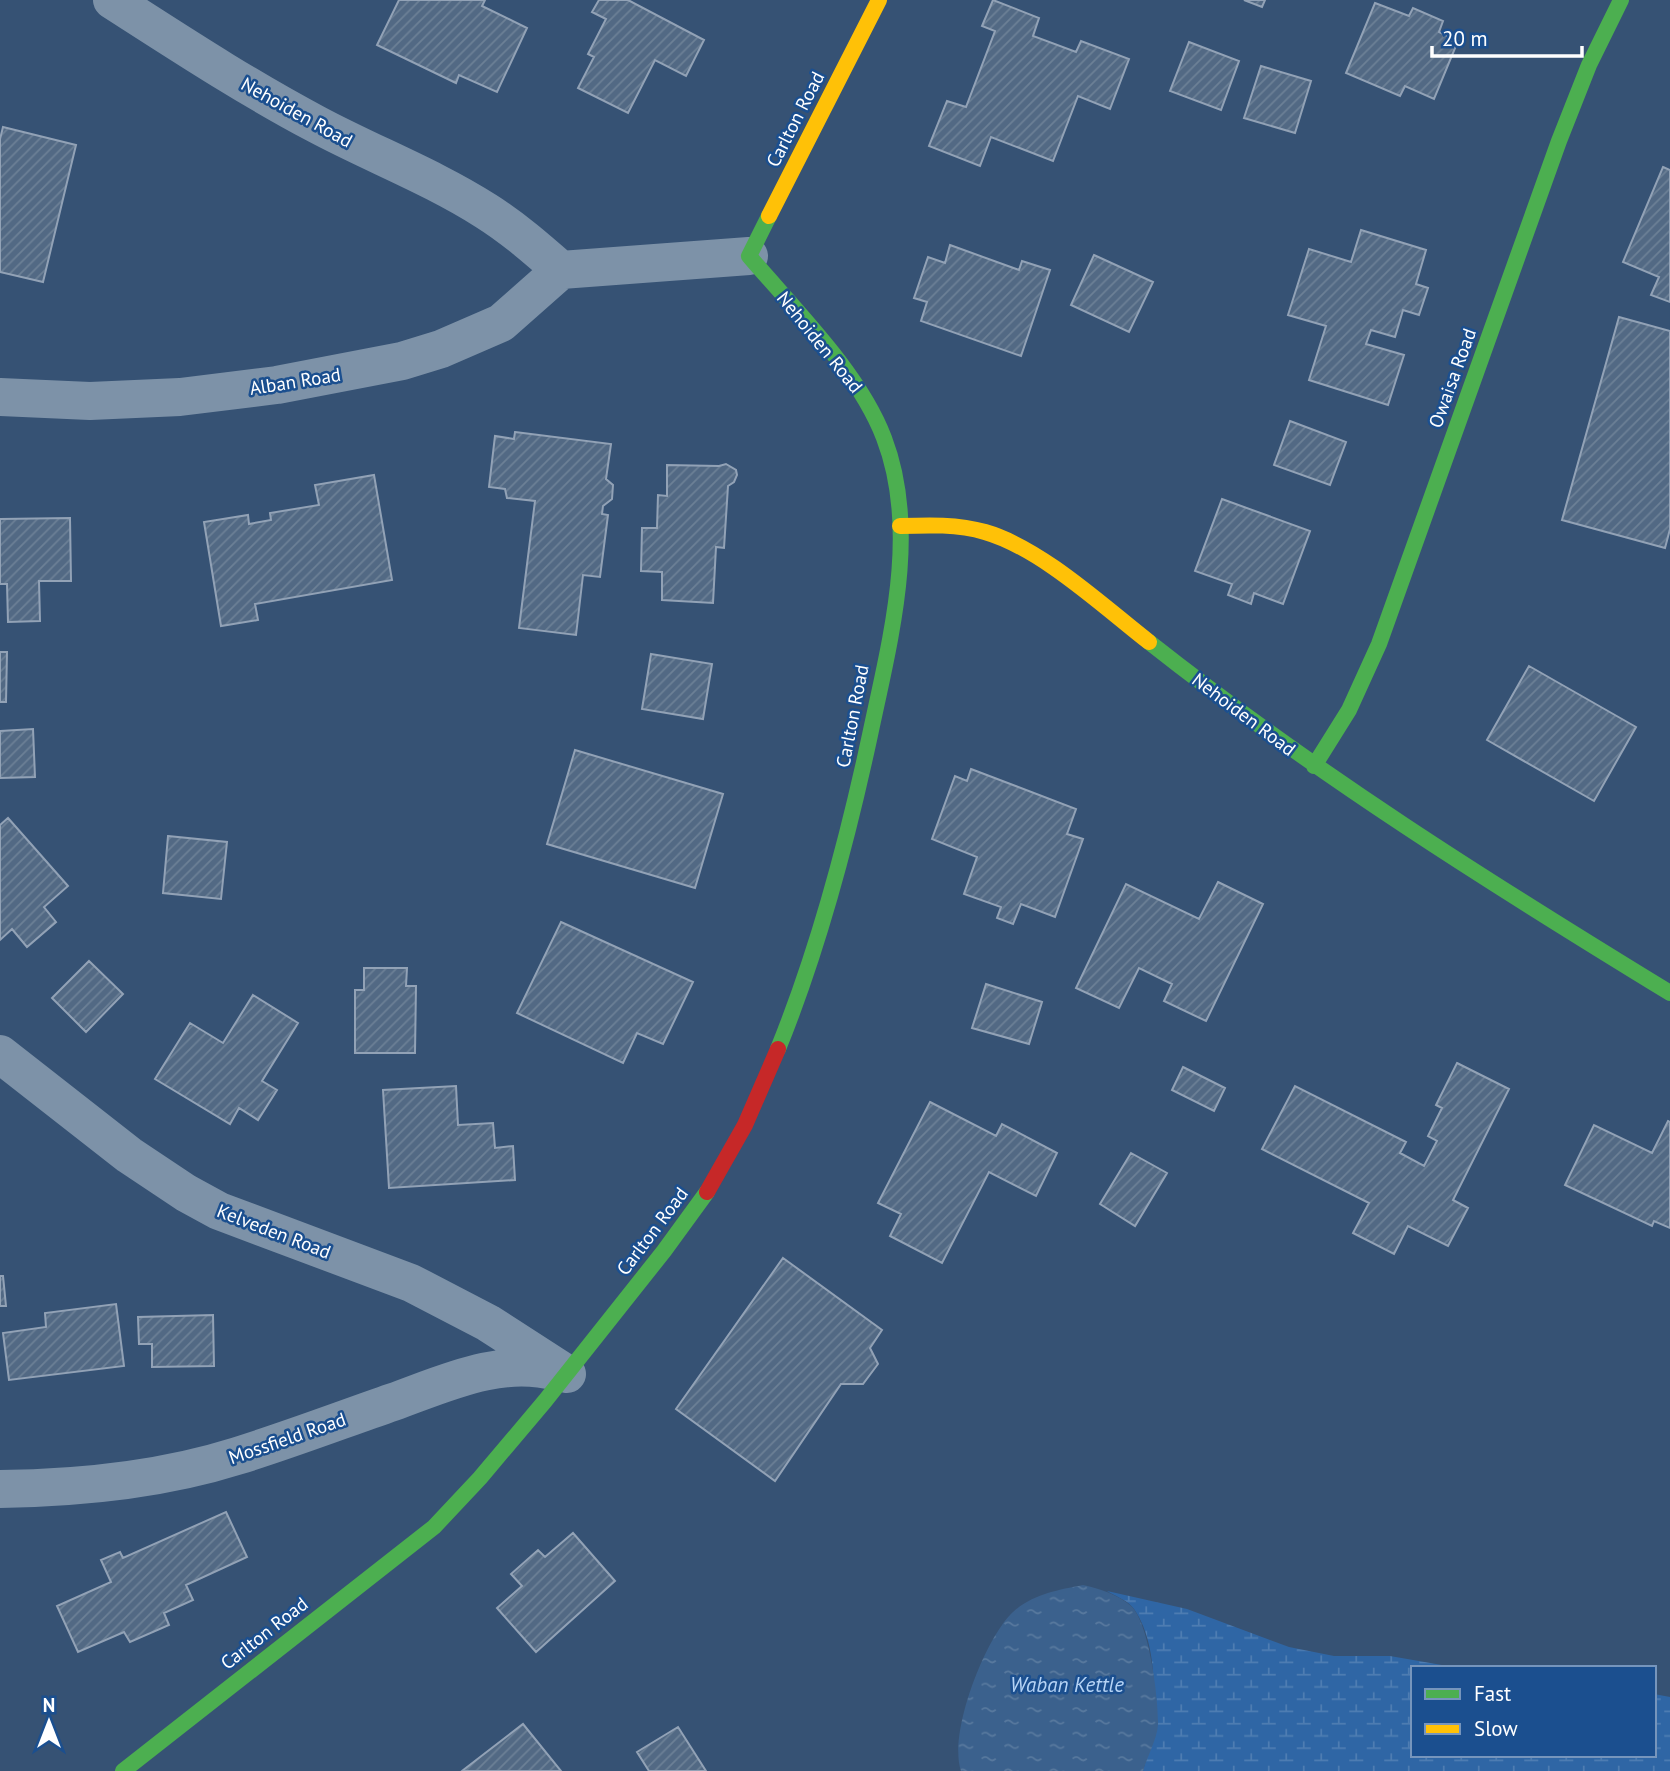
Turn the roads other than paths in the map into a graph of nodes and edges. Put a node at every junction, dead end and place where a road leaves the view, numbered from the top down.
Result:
1 (112, 0) edge
2 (879, 0) edge
3 (1621, 0) edge
4 (749, 256) junction
5 (561, 270) junction
6 (0, 397) edge
7 (900, 526) junction
8 (1314, 766) junction
9 (1670, 993) edge
10 (0, 1054) edge
11 (567, 1374) junction
12 (0, 1489) edge
13 (123, 1771) edge

1 - 5 street, Nehoiden Road
2 - 4 street, Carlton Road
3 - 8 street, Owaisa Road
4 - 5 street
4 - 7 street, Nehoiden Road
5 - 6 street, Alban Road
7 - 8 street, Nehoiden Road
7 - 11 street, Carlton Road
8 - 9 street, Nehoiden Road
10 - 11 street, Kelveden Road
11 - 12 street, Mossfield Road
11 - 13 street, Carlton Road

